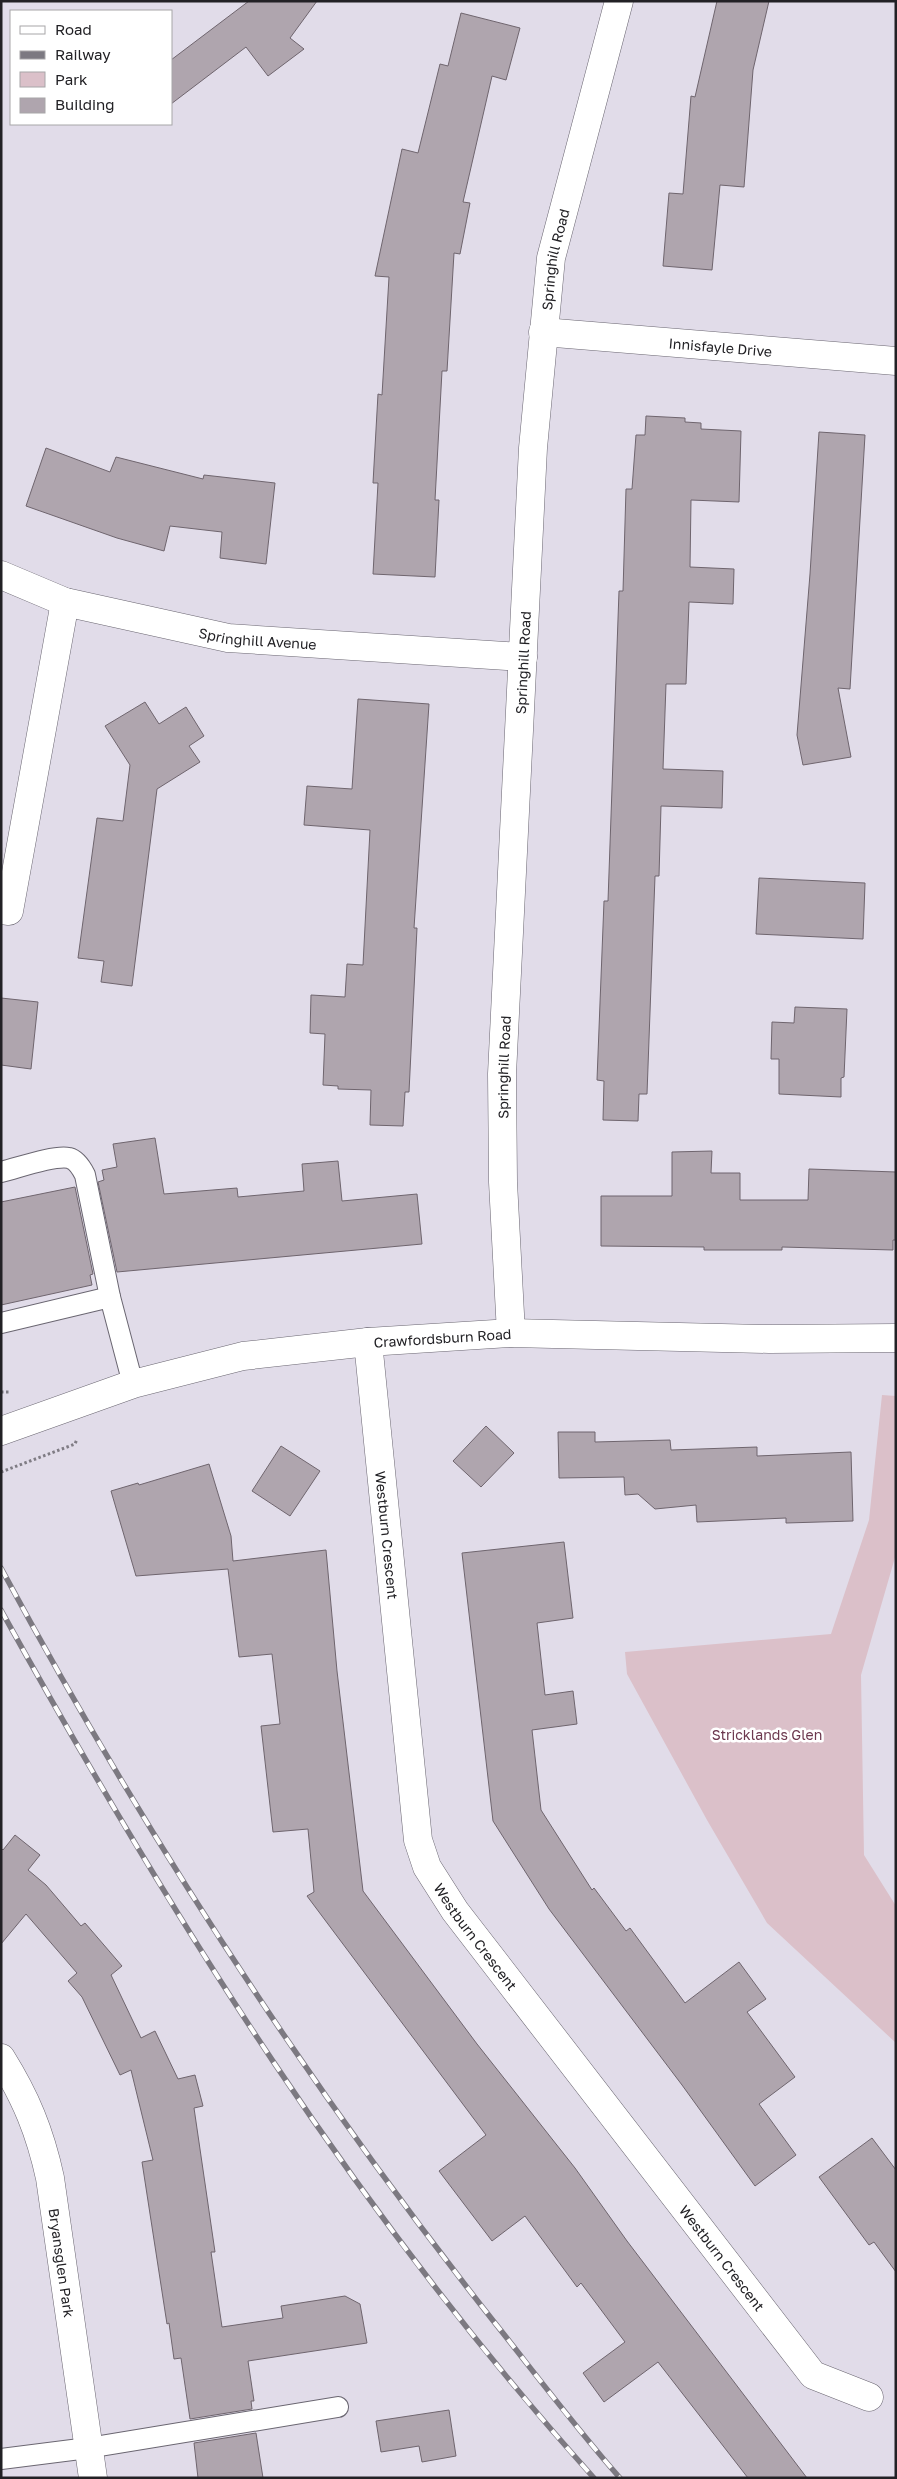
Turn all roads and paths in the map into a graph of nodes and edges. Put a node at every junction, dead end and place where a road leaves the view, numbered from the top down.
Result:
1 (619, 1) edge
2 (543, 332) junction
3 (896, 361) edge
4 (1, 575) edge
5 (65, 602) junction
6 (523, 657) junction
7 (1, 910) edge
8 (1, 1172) edge
9 (110, 1297) junction
10 (1, 1323) edge
11 (511, 1333) junction
12 (896, 1338) edge
13 (368, 1342) junction
14 (133, 1384) junction
15 (1, 1430) edge
16 (1, 2058) edge
17 (869, 2397) dead end
18 (338, 2407) dead end
19 (88, 2448) junction
20 (1, 2458) edge
21 (93, 2478) edge

1 - 2 street, Springhill Road
2 - 3 street, Innisfayle Drive
2 - 6 street, Springhill Road
4 - 5 street, Springhill Avenue
5 - 6 street, Springhill Avenue
5 - 7 street
6 - 11 street, Springhill Road
8 - 9 lane
9 - 10 lane
9 - 14 lane
11 - 12 street, Crawfordsburn Road
11 - 13 street, Crawfordsburn Road
13 - 14 street, Crawfordsburn Road
13 - 17 street, Westburn Crescent
14 - 15 street, Crawfordsburn Road
16 - 19 street, Bryansglen Park
18 - 19 lane
19 - 20 lane
19 - 21 street, Bryansglen Park

